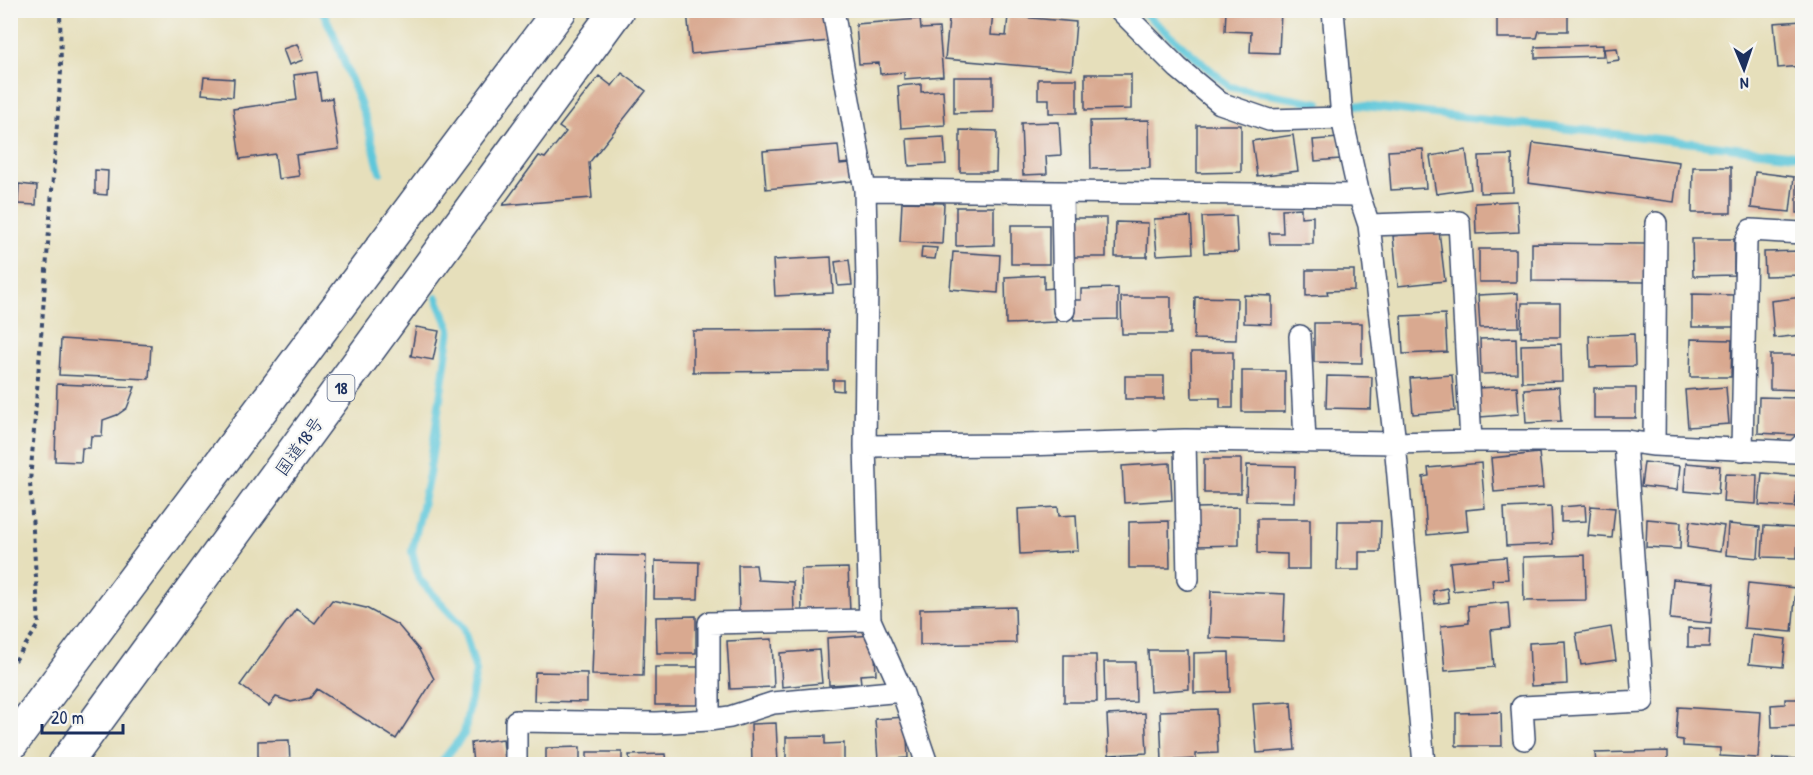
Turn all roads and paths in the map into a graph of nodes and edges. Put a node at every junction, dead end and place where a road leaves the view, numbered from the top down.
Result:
1 (60, 10) edge
2 (560, 10) edge
3 (617, 10) edge
4 (833, 10) edge
5 (1120, 10) edge
6 (1333, 10) edge
7 (1342, 118) junction
8 (866, 190) junction
9 (1062, 194) junction
10 (1359, 195) junction
11 (1656, 223) dead end
12 (1369, 225) junction
13 (1803, 232) edge
14 (1064, 310) dead end
15 (1300, 336) dead end
16 (1185, 440) junction
17 (1471, 441) junction
18 (1625, 441) junction
19 (1305, 442) junction
20 (1395, 443) junction
21 (1654, 445) junction
22 (1803, 445) edge
23 (865, 446) junction
24 (1742, 450) junction
25 (1188, 579) dead end
26 (870, 620) junction
27 (10, 669) edge
28 (902, 691) junction
29 (709, 720) junction
30 (1524, 739) dead end
31 (10, 745) edge
32 (65, 765) edge
33 (516, 765) edge
34 (927, 765) edge
35 (1424, 765) edge

1 - 27 path
2 - 31 highway
3 - 32 highway, 国道18号 / 18
4 - 8 street
5 - 7 street
6 - 7 street
7 - 10 street
8 - 9 street
8 - 23 street
9 - 10 street
9 - 14 street
10 - 12 street
11 - 21 street
12 - 17 street
12 - 20 street
13 - 24 street
15 - 19 street
16 - 19 street
16 - 23 street
16 - 25 street
17 - 18 street
17 - 20 street
18 - 21 street
18 - 30 street
19 - 20 street
20 - 35 street
21 - 24 street
22 - 24 street
23 - 26 street
26 - 28 street
26 - 29 street
28 - 29 street
28 - 34 street
29 - 33 street

